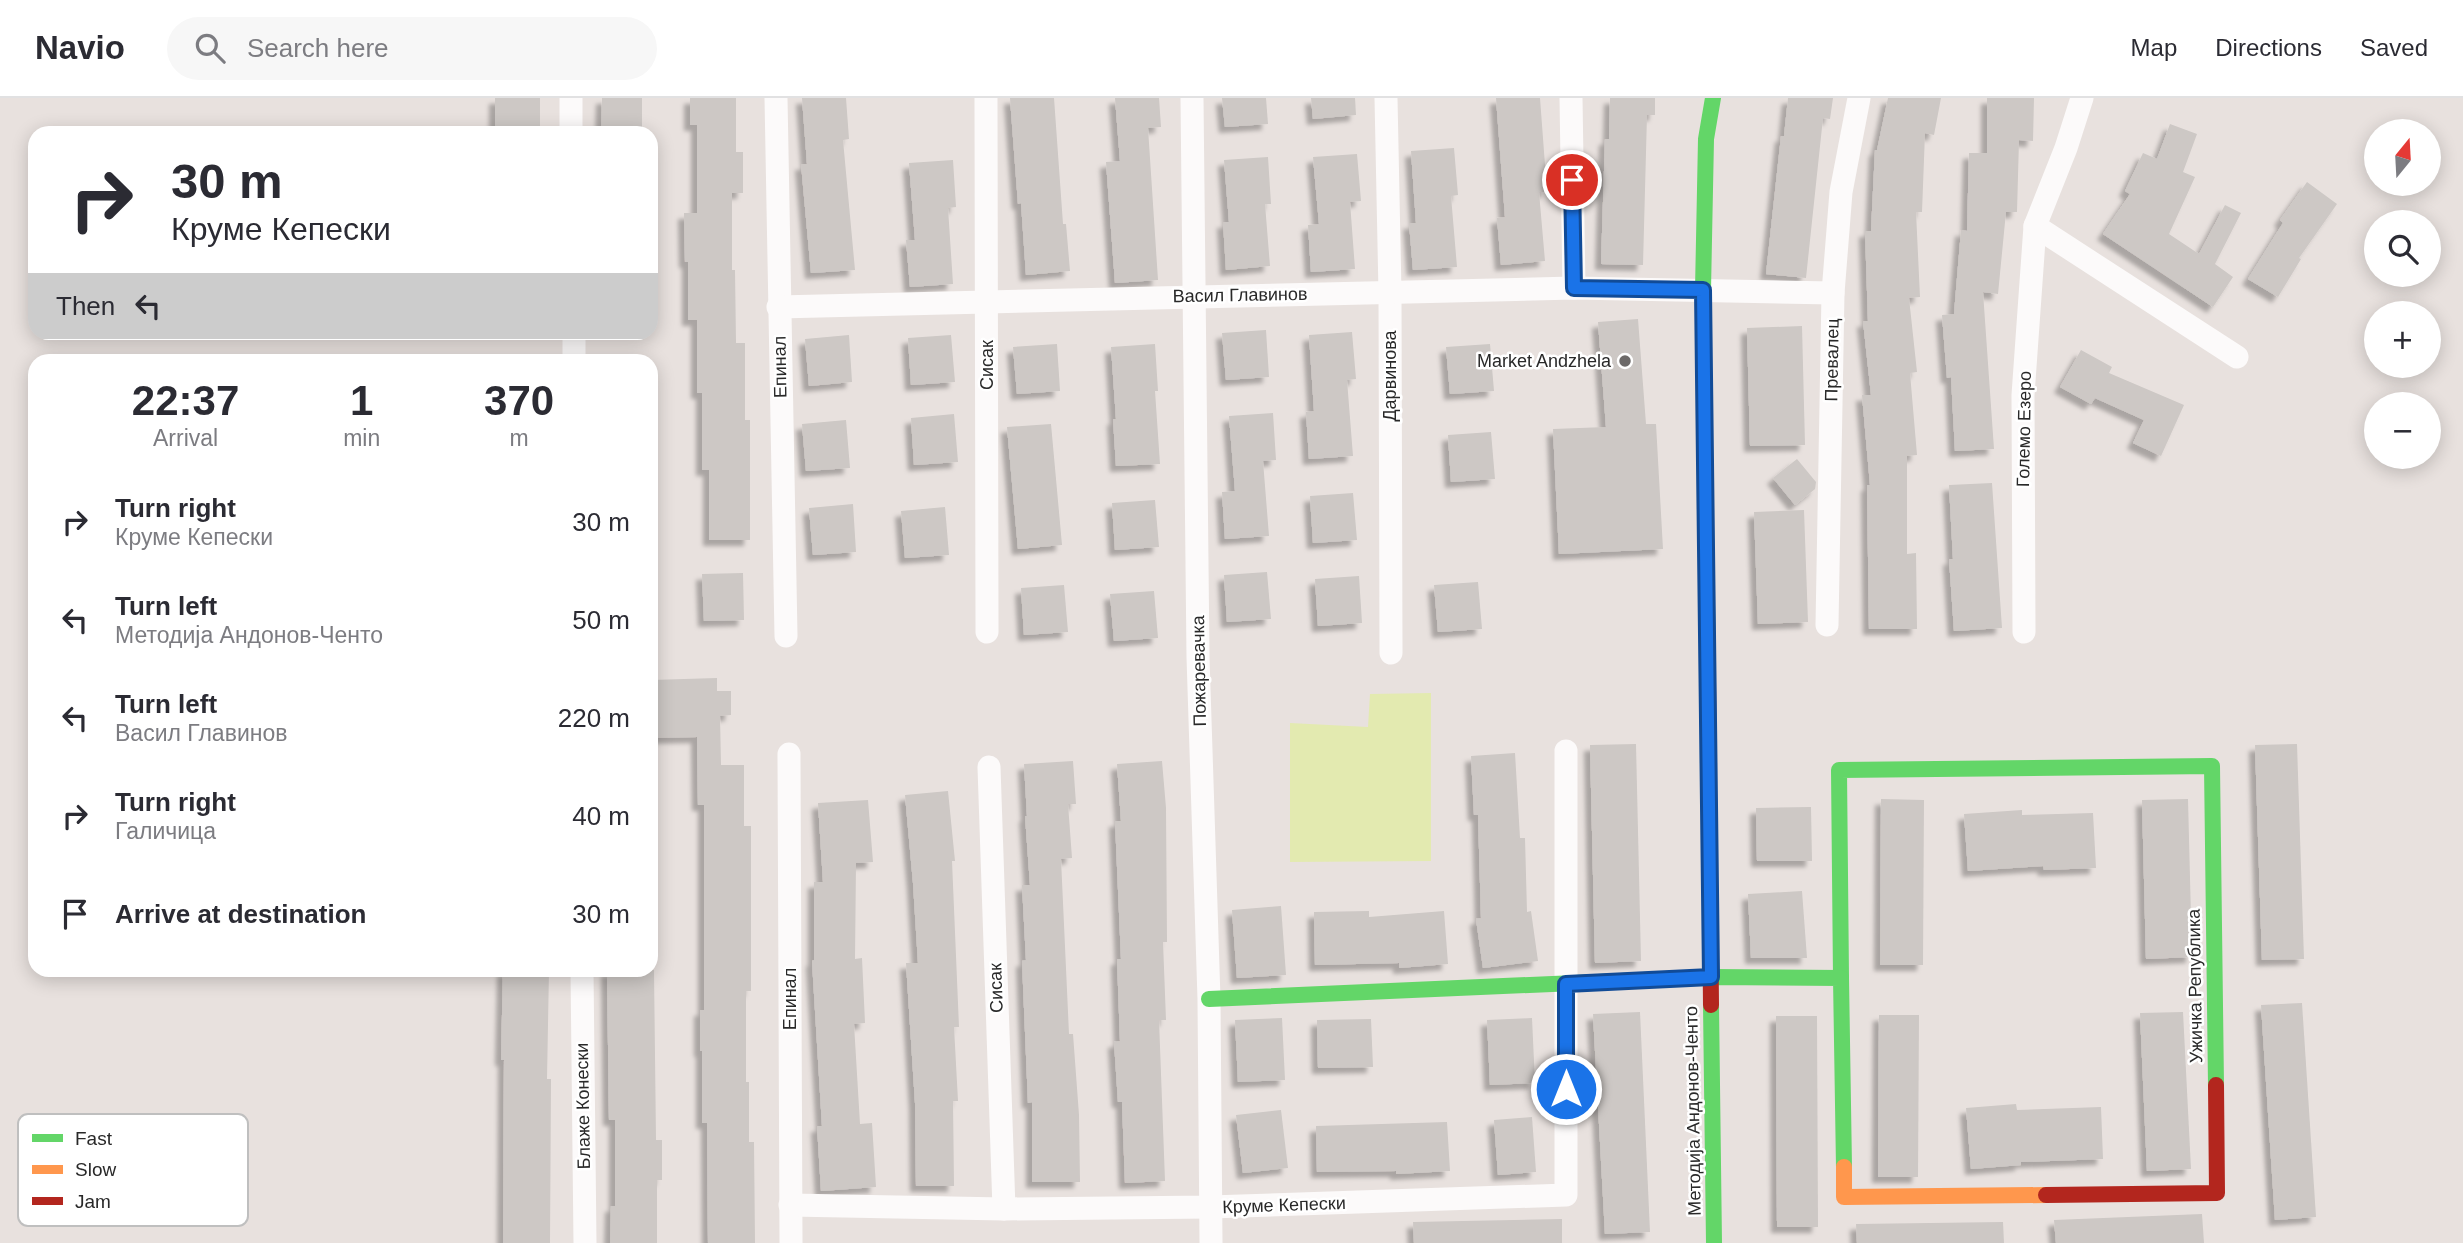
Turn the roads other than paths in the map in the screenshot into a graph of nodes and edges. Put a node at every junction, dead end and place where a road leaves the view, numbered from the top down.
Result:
1 (571, 98) edge
2 (776, 98) edge
3 (986, 98) edge
4 (1192, 98) edge
5 (1386, 98) edge
6 (1571, 98) edge
7 (1713, 98) edge
8 (1859, 98) edge
9 (2082, 98) edge
10 (571, 126) edge
11 (2035, 226) junction
12 (1574, 288) junction
13 (1703, 290) junction
14 (1390, 293) junction
15 (1833, 293) junction
16 (1194, 296) junction
17 (987, 301) junction
18 (778, 307) junction
19 (2237, 357) dead end
20 (1827, 625) dead end
21 (987, 632) dead end
22 (2024, 632) dead end
23 (786, 636) dead end
24 (1391, 653) dead end
25 (1566, 751) dead end
26 (789, 754) dead end
27 (989, 768) dead end
28 (582, 977) edge
29 (1711, 977) junction
30 (1841, 978) junction
31 (1566, 984) junction
32 (1209, 999) junction
33 (790, 1205) junction
34 (1210, 1207) junction
35 (1004, 1209) junction
36 (585, 1243) edge
37 (791, 1243) edge
38 (1211, 1243) edge
39 (1714, 1243) edge

1 - 10 street
2 - 18 street, Епинал
3 - 17 street, Сисак
4 - 16 street, Пожаревачка
5 - 14 street, Дарвинова
6 - 12 street
7 - 13 street, Методија Андонов-Ченто
8 - 15 street, Превалец
9 - 11 street, Големо Езеро
11 - 19 street
11 - 22 street, Големо Езеро
12 - 13 street, Васил Главинов
12 - 14 street, Васил Главинов
13 - 15 street, Васил Главинов
13 - 29 street, Методија Андонов-Ченто
14 - 16 street, Васил Главинов
14 - 24 street, Дарвинова
15 - 20 street, Превалец
16 - 17 street, Васил Главинов
16 - 32 street, Пожаревачка
17 - 18 street, Васил Главинов
17 - 21 street, Сисак
18 - 23 street, Епинал
25 - 31 street, Круме Кепески
26 - 33 street, Епинал
27 - 35 street, Сисак
28 - 36 street, Блаже Конески
29 - 30 street
29 - 31 street
29 - 39 street, Методија Андонов-Ченто
30 - 30 street, Ужичка Република
31 - 32 street
31 - 34 street, Круме Кепески
32 - 34 street, Пожаревачка
33 - 35 street, Круме Кепески
33 - 37 street, Епинал
34 - 35 street, Круме Кепески
34 - 38 street, Пожаревачка

